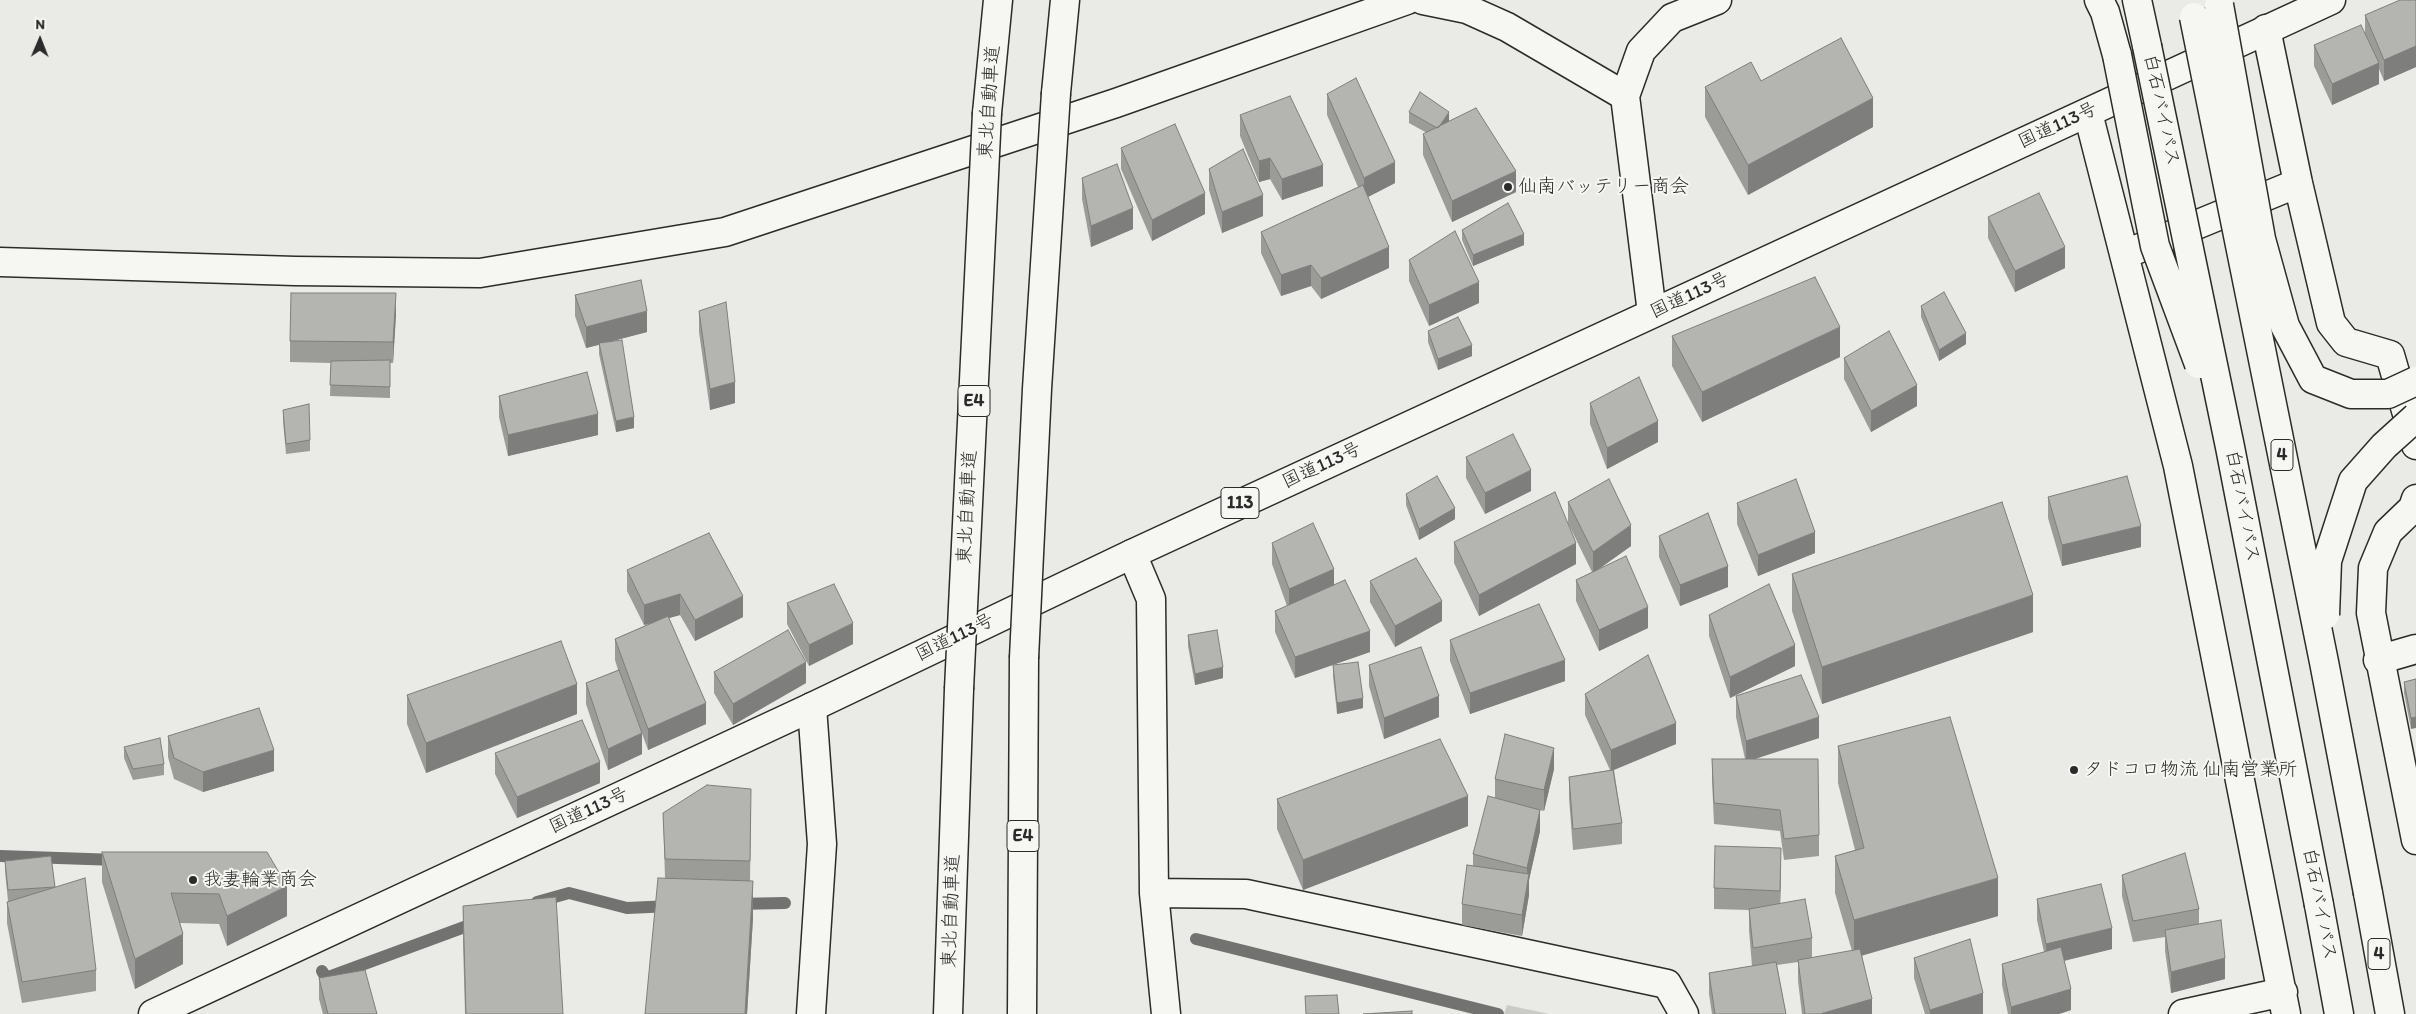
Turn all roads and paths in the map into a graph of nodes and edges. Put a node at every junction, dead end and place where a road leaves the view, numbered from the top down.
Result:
1 (998, 0) edge
2 (1065, 0) edge
3 (1407, 0) edge
4 (1423, 0) edge
5 (1716, 0) edge
6 (2098, 0) edge
7 (2137, 0) edge
8 (2331, 0) edge
9 (2218, 3) edge
10 (2192, 9) edge
11 (2266, 29) junction
12 (1624, 96) junction
13 (2088, 113) junction
14 (2298, 183) junction
15 (2124, 255) junction
16 (0, 262) edge
17 (1652, 313) junction
18 (2416, 381) edge
19 (2416, 417) edge
20 (2416, 445) edge
21 (2230, 447) junction
22 (2416, 499) edge
23 (1132, 554) junction
24 (2416, 648) edge
25 (2378, 660) junction
26 (2324, 662) junction
27 (812, 707) junction
28 (2416, 840) edge
29 (1154, 894) junction
30 (2284, 1003) edge
31 (153, 1014) edge
32 (811, 1014) edge
33 (948, 1014) edge
34 (1022, 1014) edge
35 (1166, 1014) edge
36 (1684, 1014) edge
37 (2183, 1014) edge
38 (2340, 1014) edge
39 (2390, 1014) edge

1 - 33 main road, 東北自動車道 / E4, bridge
2 - 34 main road, E4, bridge
3 - 16 main road
4 - 12 main road
5 - 12 main road
6 - 21 main road, bridge
7 - 21 main road, 白石バイパス, bridge
8 - 11 main road, 国道113号 / 113
9 - 18 main road, bridge
10 - 26 main road, 4, bridge
11 - 13 main road, 国道113号 / 113
11 - 14 main road
12 - 17 main road
13 - 15 main road
13 - 17 main road, 国道113号 / 113
14 - 15 main road
14 - 20 main road
15 - 30 main road
17 - 23 main road, 国道113号 / 113
19 - 26 main road, bridge
21 - 38 main road, 白石バイパス, bridge
22 - 25 main road
23 - 27 main road, 国道113号 / 113
23 - 29 main road
24 - 25 main road
25 - 28 main road
26 - 39 main road, 4, bridge
27 - 31 main road, 国道113号 / 113
27 - 32 main road
29 - 35 main road
29 - 36 main road
30 - 37 main road

